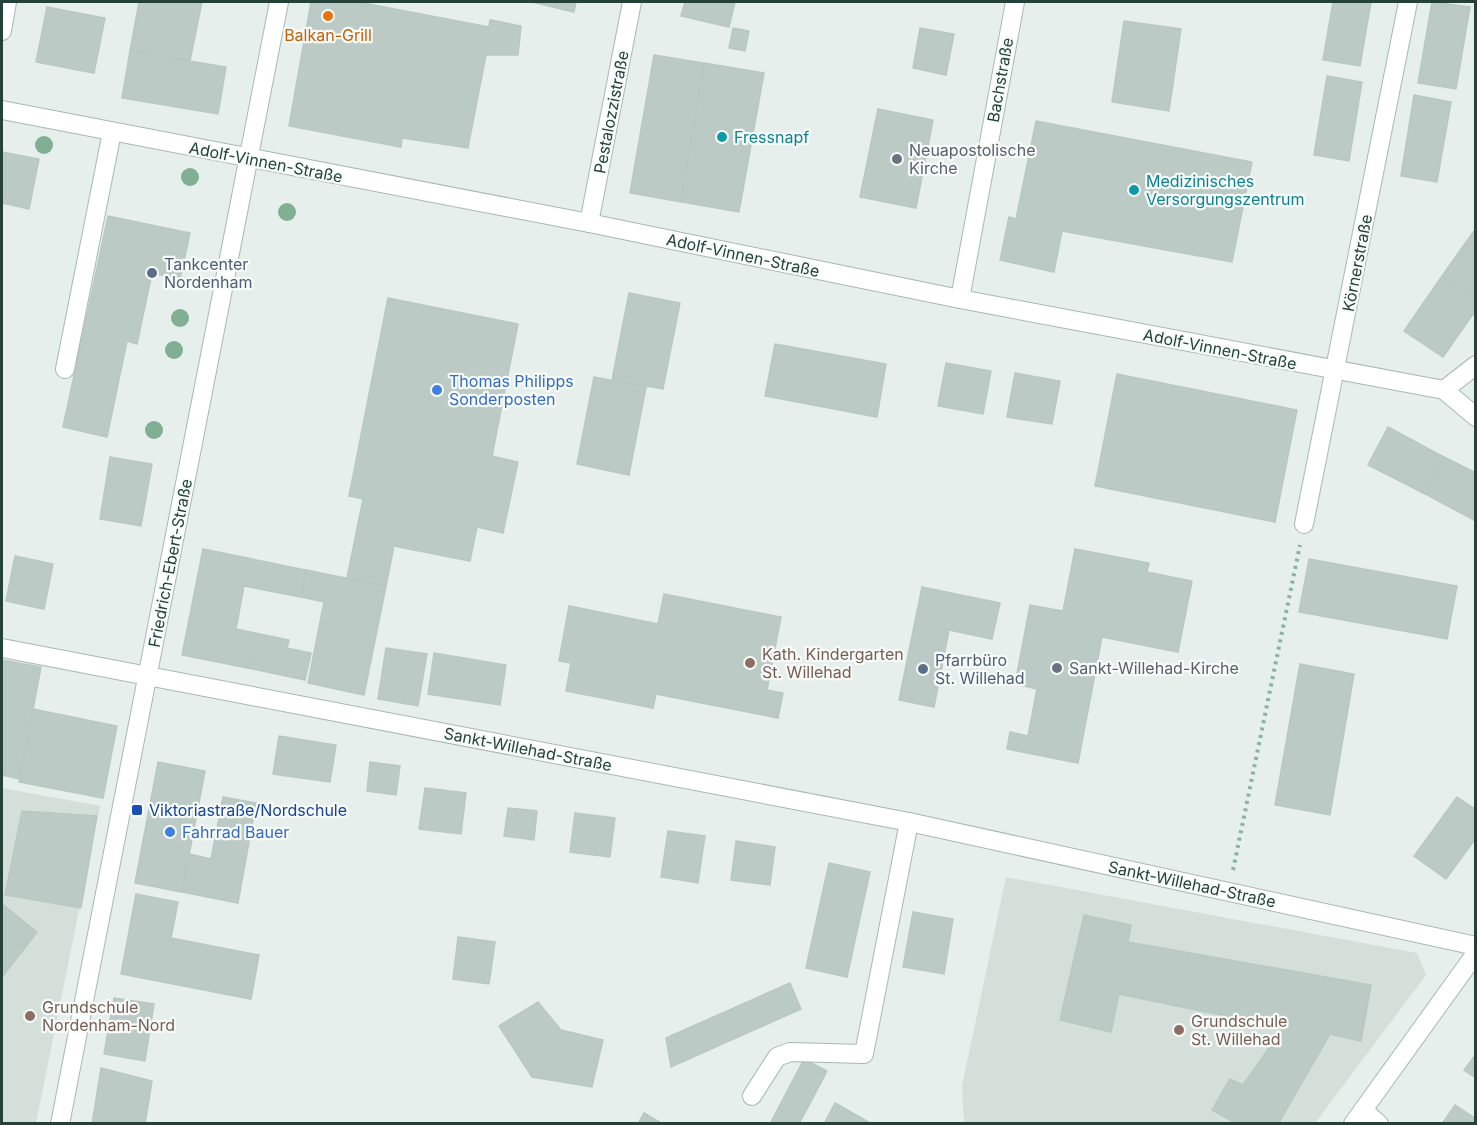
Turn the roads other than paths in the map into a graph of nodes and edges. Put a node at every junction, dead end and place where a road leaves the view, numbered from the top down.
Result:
1 (7, 2) edge
2 (279, 2) edge
3 (632, 2) edge
4 (1015, 2) edge
5 (1408, 2) edge
6 (2, 31) edge
7 (2, 110) edge
8 (112, 132) junction
9 (249, 159) junction
10 (589, 223) junction
11 (960, 299) junction
12 (1476, 365) edge
13 (65, 369) dead end
14 (1335, 372) junction
15 (1444, 390) junction
16 (1476, 417) edge
17 (1304, 524) road end
18 (2, 648) edge
19 (147, 676) junction
20 (909, 822) junction
21 (1476, 946) edge
22 (1476, 953) edge
23 (752, 1096) dead end
24 (1358, 1117) edge
25 (60, 1124) edge
26 (1379, 1124) edge

1 - 6 street
2 - 9 street, Friedrich-Ebert-Straße
3 - 10 street, Pestalozzistraße
4 - 11 street, Bachstraße
5 - 14 street, Körnerstraße
7 - 8 street, Adolf-Vinnen-Straße
8 - 9 street, Adolf-Vinnen-Straße
8 - 13 street
9 - 10 street, Adolf-Vinnen-Straße
9 - 19 street, Friedrich-Ebert-Straße
10 - 11 street, Adolf-Vinnen-Straße
11 - 14 street, Adolf-Vinnen-Straße
12 - 15 street
14 - 15 street, Adolf-Vinnen-Straße
14 - 17 street, Körnerstraße
15 - 16 street
18 - 19 street, Sankt-Willehad-Straße
19 - 20 street, Sankt-Willehad-Straße
19 - 25 street, Friedrich-Ebert-Straße
20 - 21 street, Sankt-Willehad-Straße
20 - 23 street
22 - 24 street
24 - 26 street

